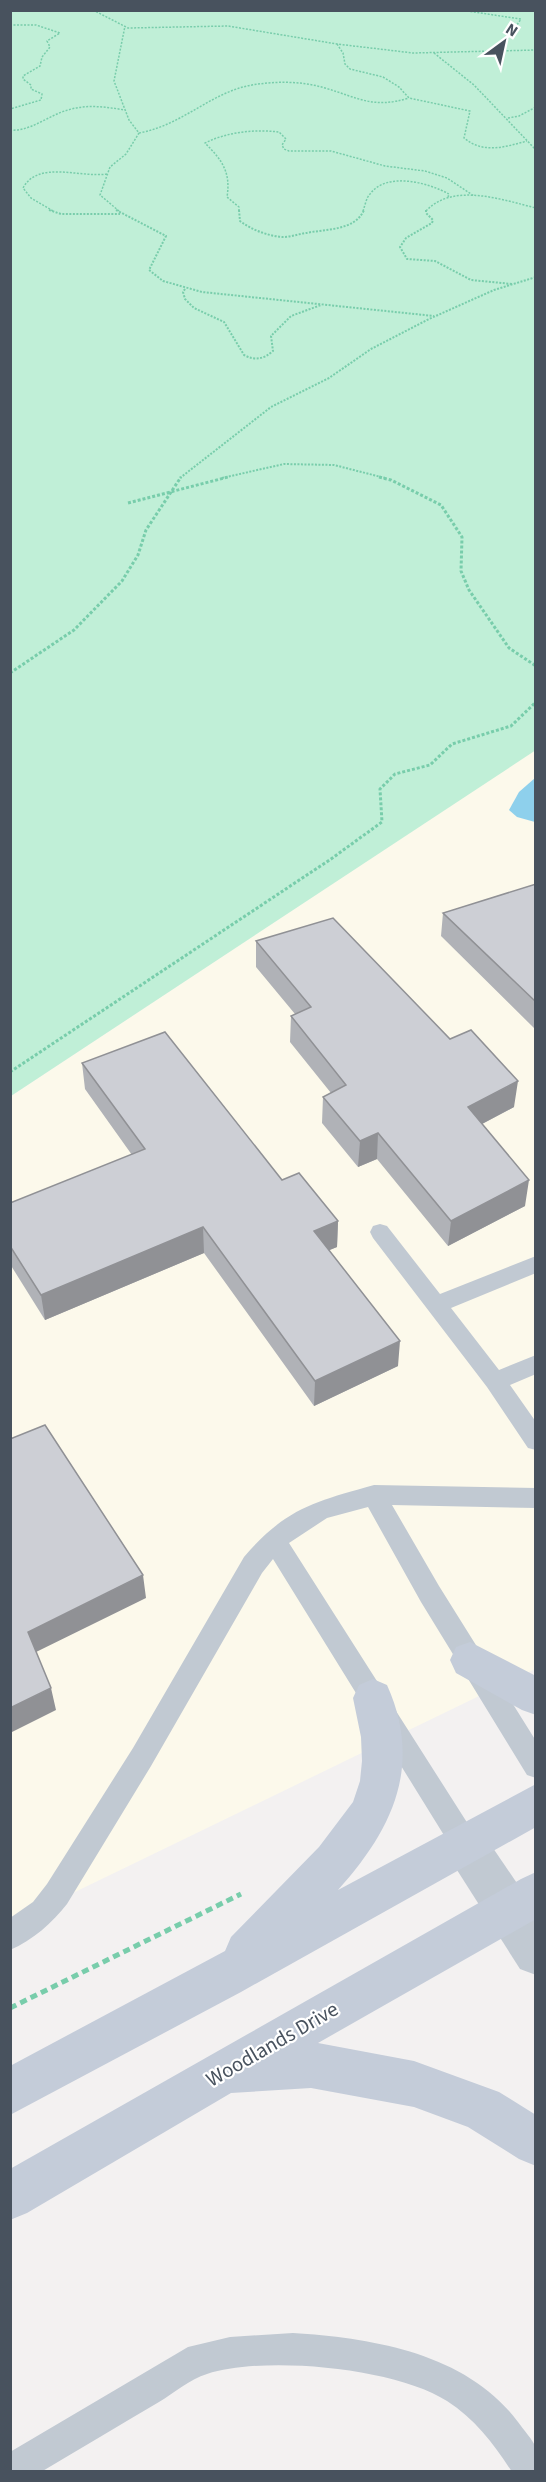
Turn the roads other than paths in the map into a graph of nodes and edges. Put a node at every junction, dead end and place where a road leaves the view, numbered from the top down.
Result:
1 (380, 1232) dead end
2 (536, 1264) edge
3 (437, 1305) junction
4 (536, 1364) edge
5 (495, 1381) junction
6 (536, 1441) edge
7 (374, 1495) junction
8 (536, 1498) edge
9 (274, 1540) junction
10 (470, 1660) junction
11 (536, 1697) edge
12 (372, 1698) junction
13 (536, 1766) edge
14 (536, 1804) edge
15 (465, 1844) junction
16 (522, 1902) edge
17 (10, 1935) edge
18 (536, 1953) edge
19 (225, 1976) junction
20 (224, 2070) junction
21 (10, 2092) edge
22 (536, 2142) edge
23 (10, 2196) edge
24 (10, 2471) edge
25 (532, 2472) edge

1 - 3 lane
2 - 3 lane
3 - 5 lane
4 - 5 lane
5 - 6 lane
7 - 8 lane
7 - 9 lane
7 - 10 lane
9 - 12 lane
9 - 17 lane
10 - 11 main road
10 - 13 lane
12 - 15 lane
12 - 19 main road
14 - 15 main road
15 - 16 street
15 - 19 main road
16 - 18 street
16 - 20 main road, Woodlands Drive
19 - 21 main road
20 - 22 main road
20 - 23 main road, Woodlands Drive
24 - 25 lane

